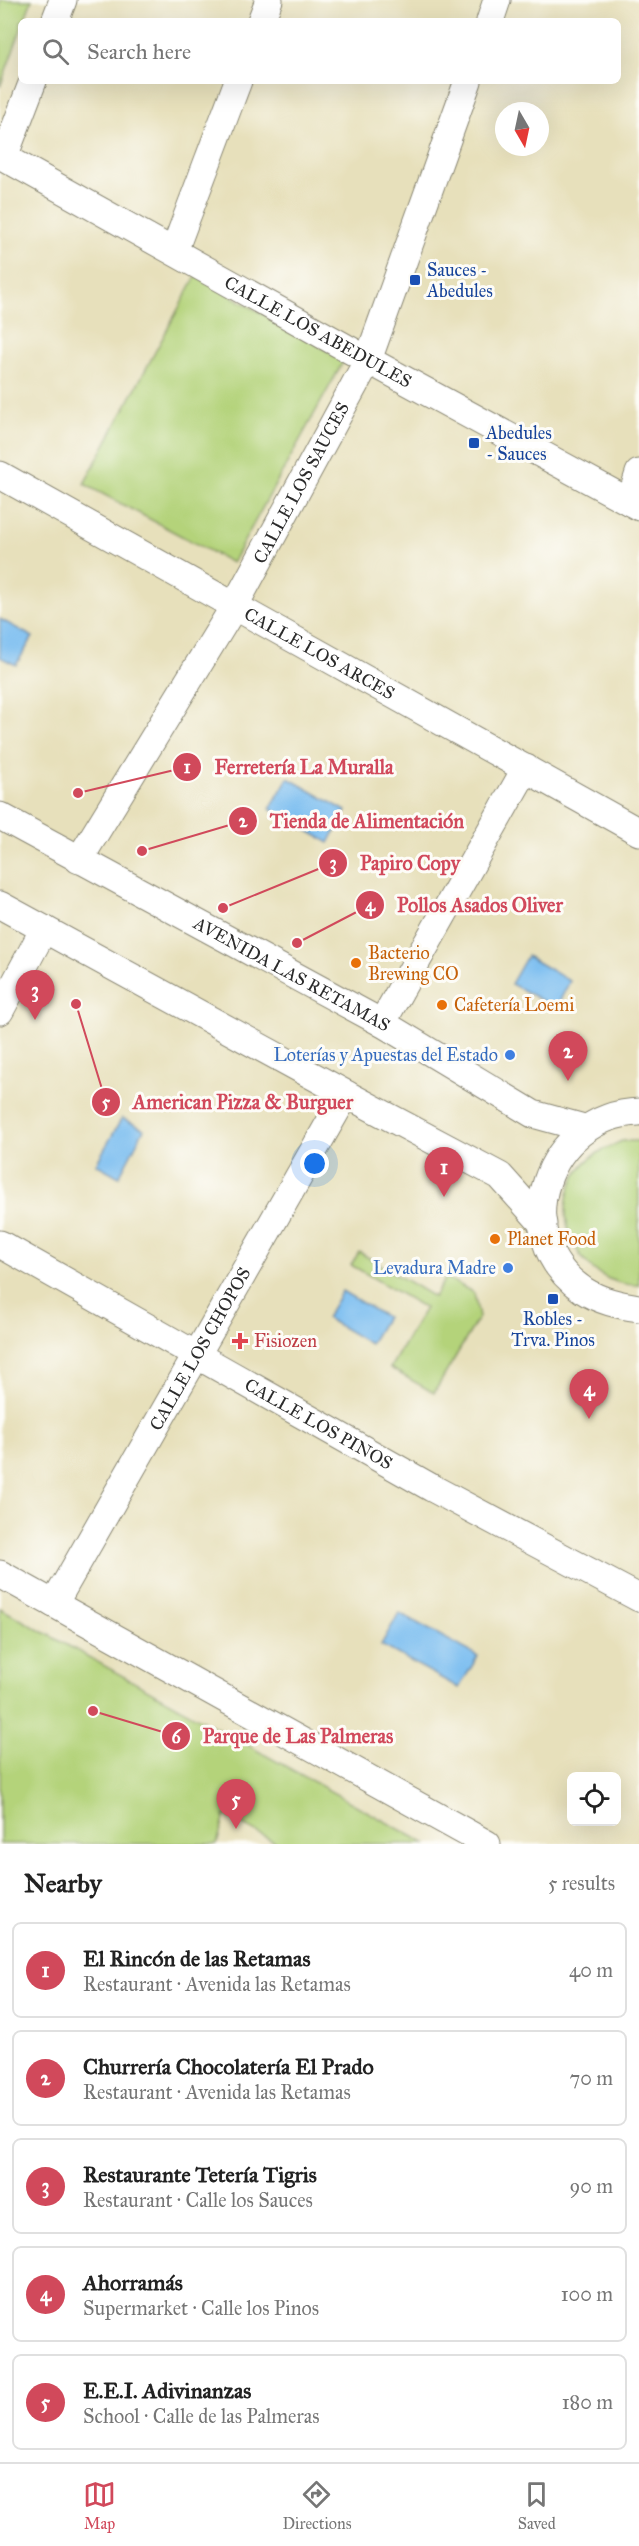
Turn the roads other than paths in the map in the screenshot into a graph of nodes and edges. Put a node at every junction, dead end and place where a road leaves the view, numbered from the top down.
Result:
1 (63, 0) edge
2 (269, 0) edge
3 (497, 0) edge
4 (57, 18) edge
5 (262, 18) edge
6 (491, 18) edge
7 (32, 84) edge
8 (237, 84) edge
9 (467, 84) edge
10 (2, 156) edge
11 (174, 250) junction
12 (368, 360) junction
13 (639, 473) edge
14 (0, 475) edge
15 (634, 505) edge
16 (235, 605) junction
17 (526, 768) junction
18 (0, 816) edge
19 (639, 832) edge
20 (79, 860) junction
21 (0, 905) edge
22 (44, 929) junction
23 (0, 1011) edge
24 (382, 1023) junction
25 (346, 1094) junction
26 (639, 1112) edge
27 (584, 1128) junction
28 (543, 1224) junction
29 (0, 1244) edge
30 (639, 1308) edge
31 (197, 1354) junction
32 (0, 1574) edge
33 (639, 1598) edge
34 (54, 1604) junction
35 (487, 1844) edge

1 - 4 street
2 - 5 street
3 - 6 street
7 - 10 street
8 - 11 street
9 - 12 street, CALLE LOS SAUCES
10 - 11 street, CALLE LOS ABEDULES
11 - 12 street, CALLE LOS ABEDULES
12 - 15 street, CALLE LOS ABEDULES
12 - 16 street, CALLE LOS SAUCES
13 - 15 street
14 - 16 street, CALLE LOS ARCES
16 - 17 street, CALLE LOS ARCES
16 - 20 street, CALLE LOS SAUCES
17 - 19 street, CALLE LOS ARCES
17 - 24 street
18 - 20 street, AVENIDA LAS RETAMAS
20 - 24 street, AVENIDA LAS RETAMAS
21 - 22 street
22 - 23 street
22 - 25 street
24 - 27 street, AVENIDA LAS RETAMAS
25 - 28 street
25 - 31 street, CALLE LOS CHOPOS
26 - 27 street
27 - 28 street
28 - 30 street
29 - 31 street, CALLE LOS PINOS
31 - 33 street, CALLE LOS PINOS
31 - 34 street, CALLE LOS CHOPOS
32 - 34 street
34 - 35 street

